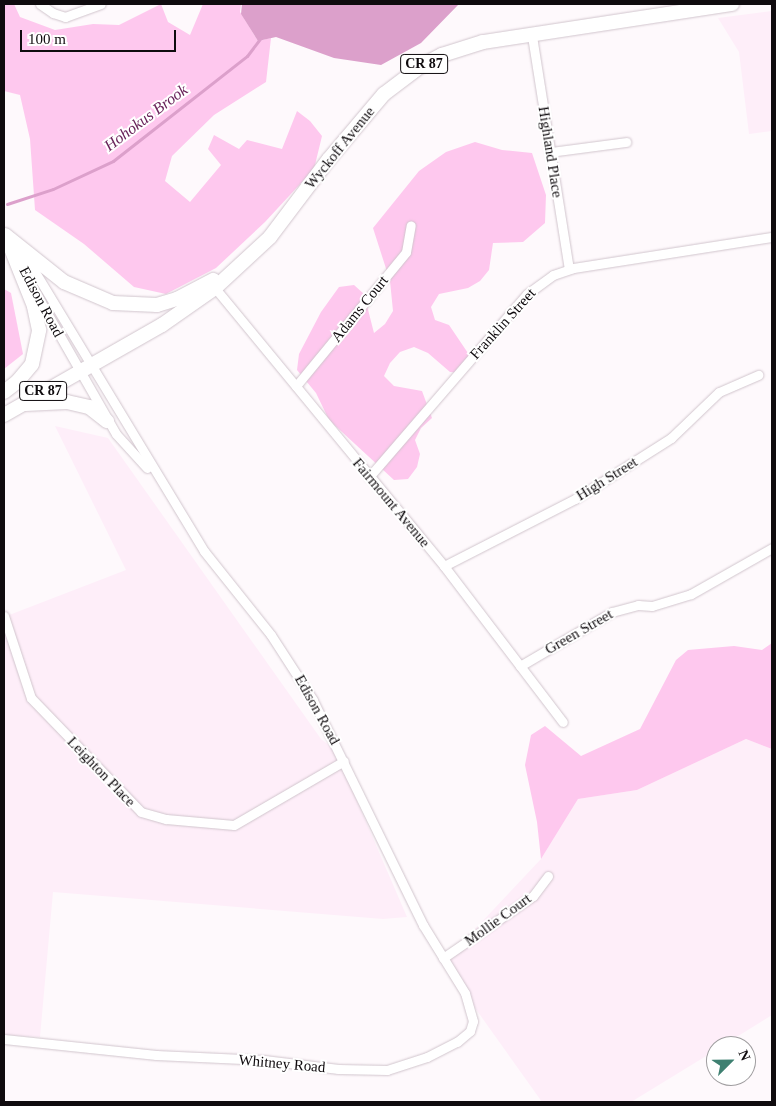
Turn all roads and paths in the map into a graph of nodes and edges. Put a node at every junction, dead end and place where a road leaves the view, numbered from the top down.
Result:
1 (40, 4) edge
2 (101, 4) edge
3 (732, 4) edge
4 (532, 36) junction
5 (626, 142) dead end
6 (550, 152) junction
7 (412, 226) dead end
8 (6, 235) junction
9 (772, 237) edge
10 (241, 265) junction
11 (569, 269) junction
12 (215, 288) junction
13 (85, 367) junction
14 (758, 375) dead end
15 (296, 386) junction
16 (4, 392) edge
17 (22, 404) junction
18 (4, 415) edge
19 (107, 420) junction
20 (369, 478) junction
21 (159, 481) junction
22 (772, 548) edge
23 (444, 566) junction
24 (4, 616) edge
25 (520, 666) junction
26 (563, 722) dead end
27 (344, 761) junction
28 (548, 876) dead end
29 (443, 958) junction
30 (4, 1040) edge

1 - 2 street
3 - 4 main road, Wyckoff Avenue / CR 87
4 - 6 street, Highland Place
4 - 10 main road, Wyckoff Avenue / CR 87
5 - 6 street
6 - 11 street, Highland Place
7 - 15 street, Adams Court
8 - 10 main road
8 - 13 street, Edison Road
8 - 13 street, Edison Road
8 - 16 main road
9 - 11 street, Franklin Street
10 - 12 main road, Wyckoff Avenue / CR 87
11 - 20 street, Franklin Street
12 - 13 main road, Wyckoff Avenue / CR 87
12 - 15 street, Fairmount Avenue
13 - 17 main road, Wyckoff Avenue / CR 87
13 - 19 street, Edison Road
13 - 21 street, Edison Road
14 - 23 street, High Street
15 - 20 street, Fairmount Avenue
17 - 18 main road, Wyckoff Avenue / CR 87
17 - 19 main road
19 - 21 street, Edison Road
20 - 23 street, Fairmount Avenue
21 - 27 street, Edison Road
22 - 25 street, Green Street
23 - 25 street, Fairmount Avenue
24 - 27 street, Leighton Place
25 - 26 street, Fairmount Avenue
27 - 29 street, Edison Road
28 - 29 street, Mollie Court
29 - 30 street, Whitney Road

